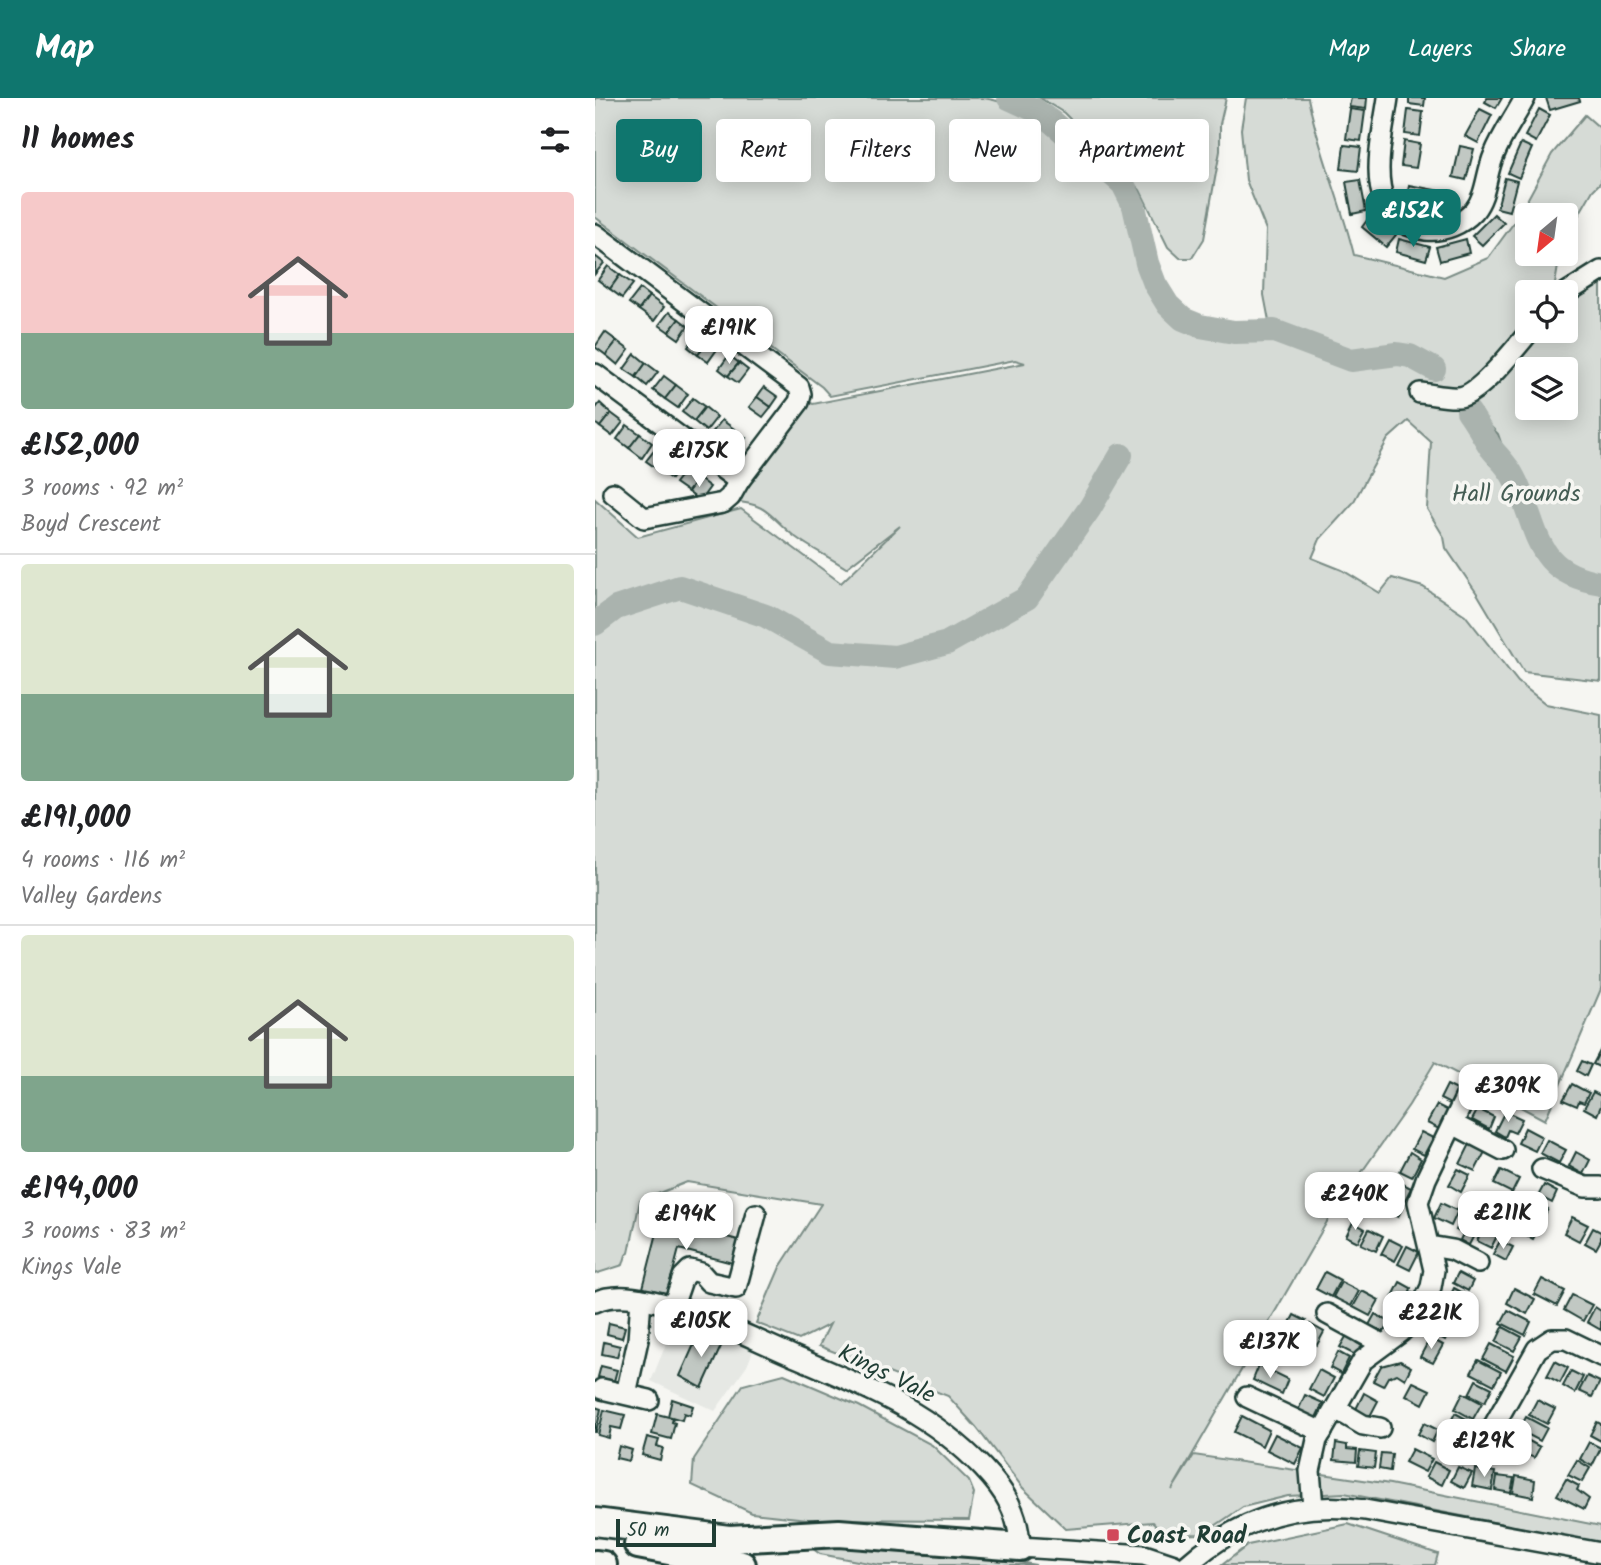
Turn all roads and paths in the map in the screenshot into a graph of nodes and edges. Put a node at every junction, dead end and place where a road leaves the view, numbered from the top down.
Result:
1 (1388, 98) edge
2 (1525, 98) edge
3 (595, 234) edge
4 (1601, 271) edge
5 (1578, 285) edge
6 (1519, 343) edge
7 (595, 374) edge
8 (1420, 393) dead end
9 (739, 481) junction
10 (613, 493) dead end
11 (1465, 1098) dead end
12 (1453, 1124) junction
13 (1503, 1150) dead end
14 (1542, 1169) dead end
15 (1573, 1181) junction
16 (1601, 1187) edge
17 (1565, 1200) dead end
18 (756, 1214) dead end
19 (1429, 1246) junction
20 (1478, 1263) dead end
21 (641, 1299) junction
22 (595, 1302) edge
23 (673, 1306) junction
24 (1327, 1314) dead end
25 (1382, 1344) junction
26 (1601, 1356) edge
27 (602, 1388) dead end
28 (626, 1394) junction
29 (1247, 1397) dead end
30 (649, 1400) dead end
31 (1336, 1409) junction
32 (1380, 1428) dead end
33 (1322, 1432) junction
34 (1488, 1436) junction
35 (1473, 1449) dead end
36 (1505, 1454) dead end
37 (1313, 1507) junction
38 (595, 1522) edge
39 (595, 1537) edge
40 (1020, 1547) junction
41 (1601, 1553) edge
42 (595, 1564) edge
43 (603, 1565) edge
44 (742, 1565) edge
45 (1174, 1565) edge
46 (1187, 1565) edge

1 - 2 street
3 - 9 street
4 - 5 street
6 - 8 street
7 - 9 street
9 - 10 street
11 - 12 street
12 - 13 street
12 - 19 street
14 - 15 street
15 - 16 street
15 - 17 street
18 - 23 street
19 - 20 street
19 - 25 street
21 - 22 street, Kings Vale
21 - 23 street, Kings Vale
21 - 28 street
23 - 40 street, Kings Vale
24 - 25 street
25 - 31 street
26 - 34 street
27 - 28 street
28 - 30 street
29 - 33 street
31 - 32 street
31 - 33 street
33 - 37 street
34 - 35 street
34 - 36 street
37 - 41 street
37 - 46 street
38 - 40 highway
39 - 44 highway
40 - 45 street
42 - 43 highway

